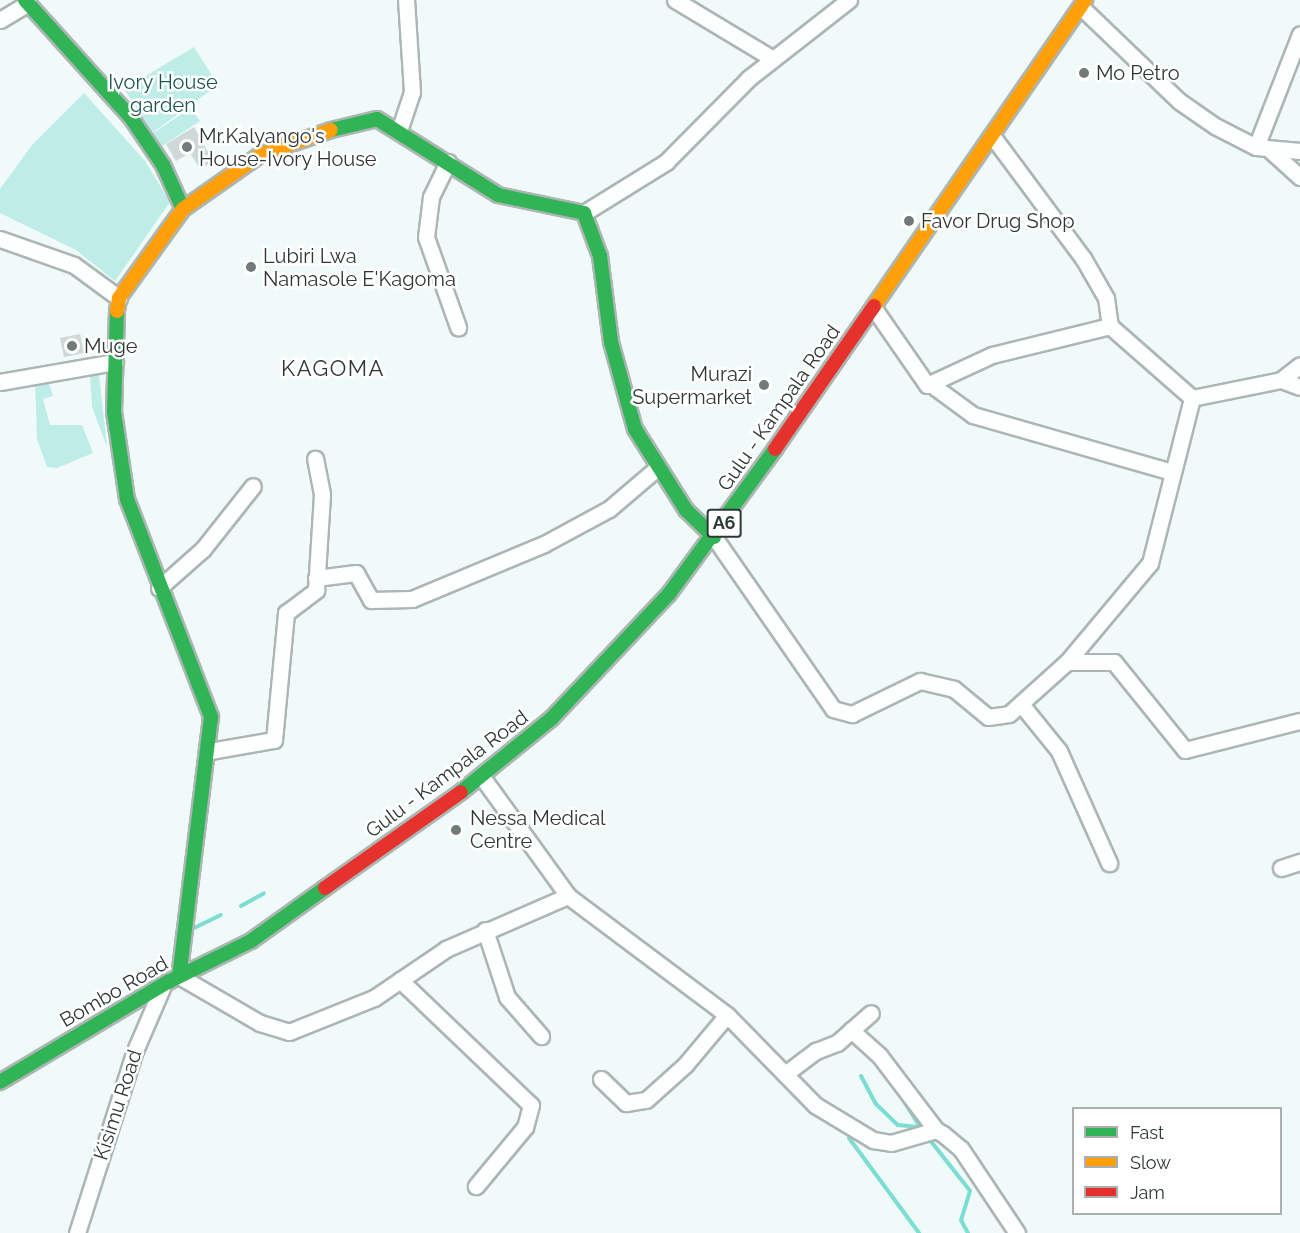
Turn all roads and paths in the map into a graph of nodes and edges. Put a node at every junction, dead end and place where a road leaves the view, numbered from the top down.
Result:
1 (406, 0) edge
2 (675, 0) edge
3 (849, 0) edge
4 (27, 1) edge
5 (1082, 3) edge
6 (0, 20) edge
7 (1300, 34) edge
8 (773, 59) junction
9 (399, 131) junction
10 (993, 137) junction
11 (1263, 149) junction
12 (1300, 151) edge
13 (447, 162) junction
14 (1300, 177) edge
15 (183, 209) junction
16 (584, 213) junction
17 (0, 239) edge
18 (119, 298) junction
19 (873, 307) junction
20 (1110, 326) junction
21 (458, 327) dead end
22 (115, 363) junction
23 (1300, 365) edge
24 (1281, 380) junction
25 (0, 382) edge
26 (932, 386) junction
27 (1300, 387) edge
28 (1191, 398) junction
29 (315, 459) dead end
30 (656, 468) junction
31 (1172, 472) junction
32 (254, 486) dead end
33 (714, 537) junction
34 (316, 578) junction
35 (159, 588) junction
36 (1067, 662) junction
37 (1021, 704) junction
38 (1300, 722) edge
39 (210, 751) junction
40 (482, 777) junction
41 (1300, 862) edge
42 (1108, 863) dead end
43 (1281, 868) dead end
44 (568, 896) junction
45 (485, 930) junction
46 (251, 941) joint
47 (174, 979) junction
48 (400, 980) junction
49 (871, 1013) dead end
50 (726, 1015) junction
51 (851, 1030) junction
52 (541, 1036) dead end
53 (785, 1074) junction
54 (602, 1079) dead end
55 (0, 1082) edge
56 (936, 1130) junction
57 (476, 1186) dead end
58 (77, 1233) edge
59 (1017, 1233) edge

1 - 9 street
2 - 8 street
3 - 8 street
4 - 6 street
4 - 15 street
5 - 10 street, Gulu - Kampala Road / A6
5 - 11 street
7 - 11 street
8 - 16 street
9 - 13 street
9 - 15 street
10 - 19 street, Gulu - Kampala Road / A6
10 - 20 street
11 - 12 street
11 - 14 street
13 - 16 street
13 - 21 street
15 - 18 street
16 - 30 street
17 - 18 street
18 - 22 street
19 - 26 street
19 - 33 street, Gulu - Kampala Road / A6
20 - 26 street
20 - 28 street
22 - 25 street
22 - 35 street
23 - 24 street
24 - 27 street
24 - 28 street
26 - 31 street
28 - 31 street
29 - 34 street
30 - 33 street
30 - 34 street
31 - 36 street
32 - 35 street
33 - 37 street
33 - 40 street, Gulu - Kampala Road / A6
34 - 39 street
35 - 39 street
36 - 37 street
36 - 38 street
37 - 42 street
39 - 47 street
40 - 44 street
40 - 46 street, Gulu - Kampala Road / A6
41 - 43 street
44 - 45 street
44 - 50 street
45 - 48 street
45 - 52 street
46 - 47 street, Bombo Road
47 - 48 street
47 - 55 street, Bombo Road
47 - 58 street, Kisimu Road
48 - 57 street
49 - 51 street
50 - 53 street
50 - 54 street
51 - 53 street
51 - 56 street
53 - 56 street
56 - 59 street

